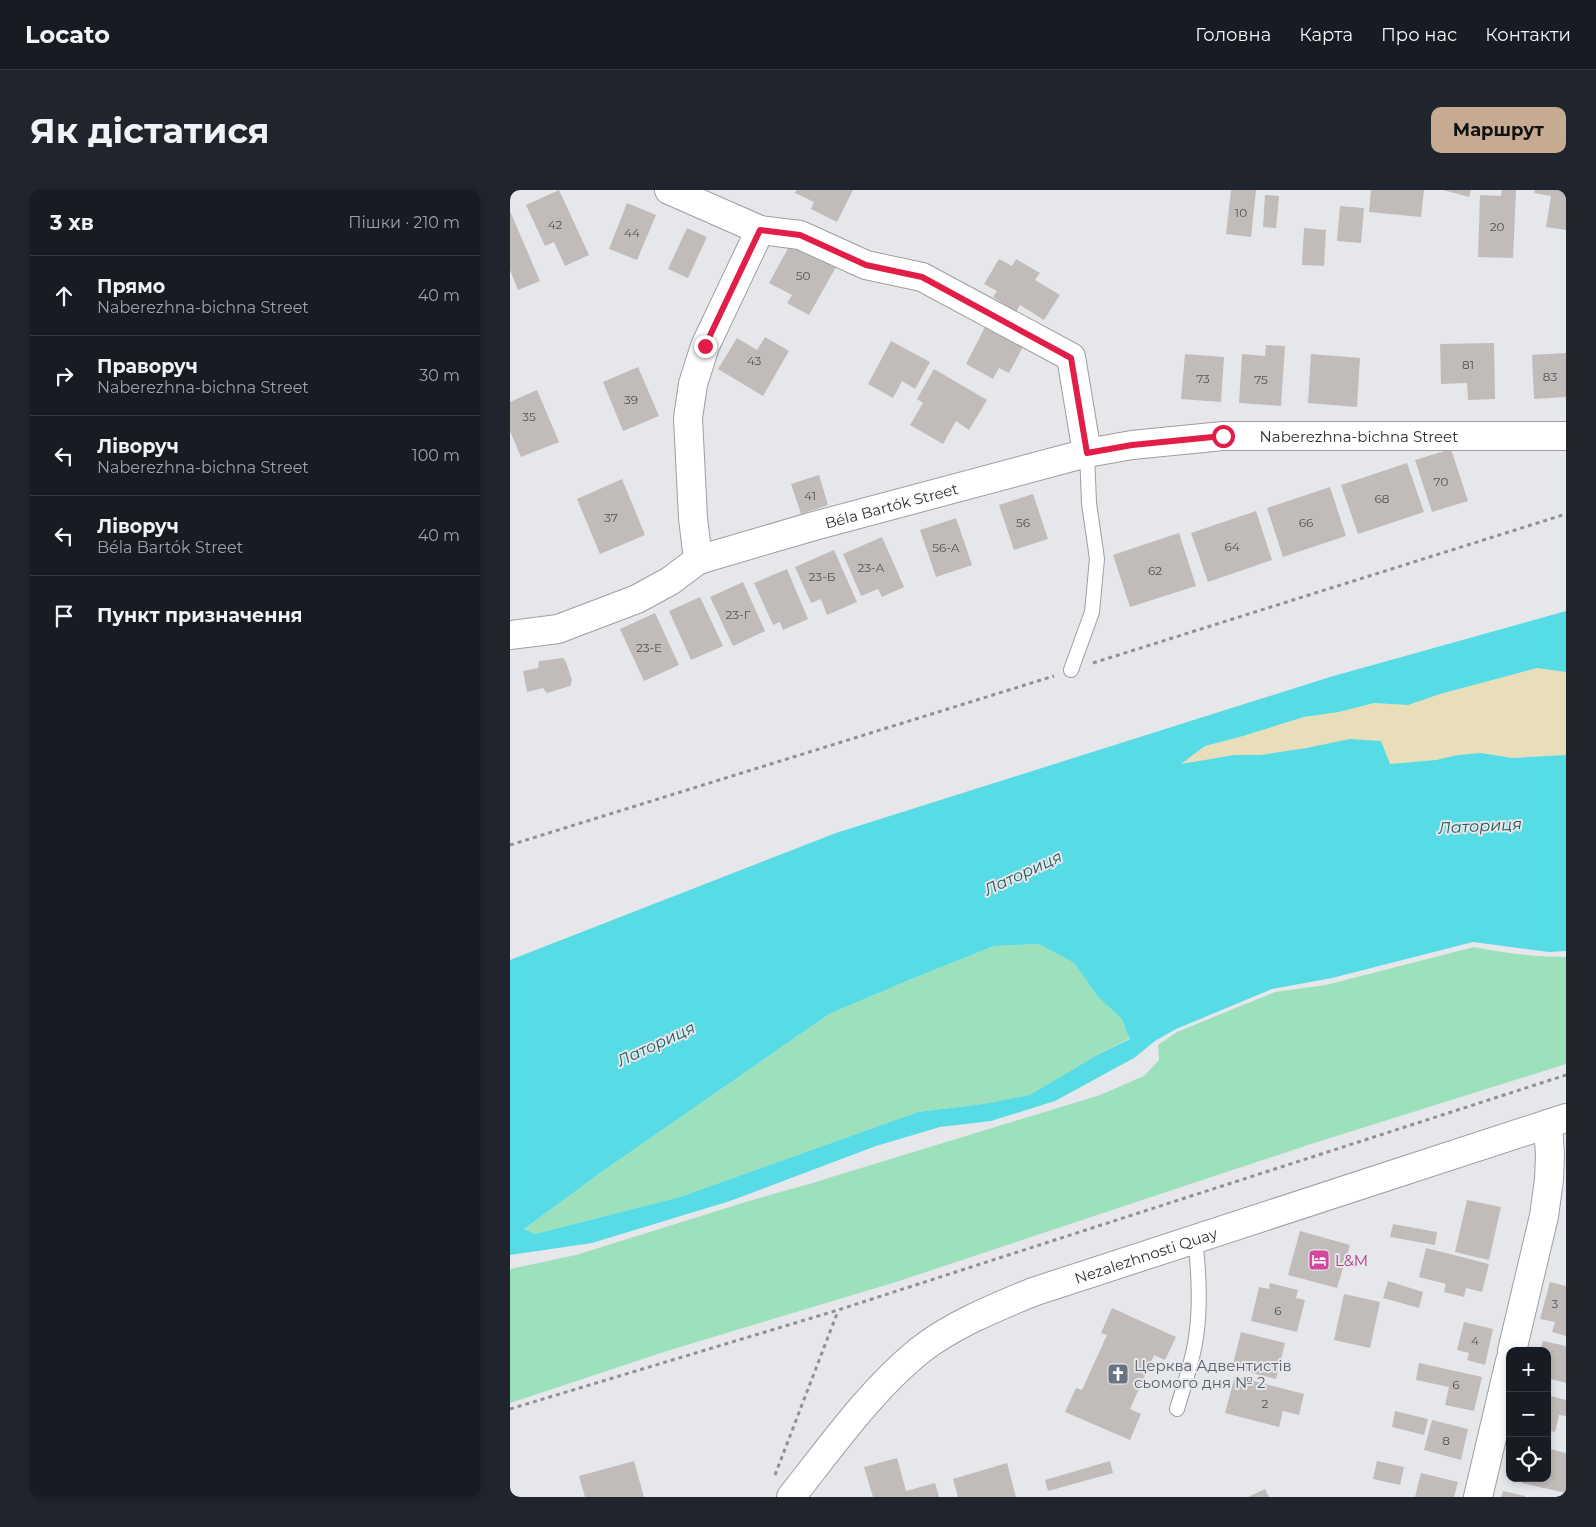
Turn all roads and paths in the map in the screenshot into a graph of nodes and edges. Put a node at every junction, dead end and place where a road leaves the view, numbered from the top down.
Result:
1 (669, 190) edge
2 (760, 230) junction
3 (1566, 436) edge
4 (1087, 453) junction
5 (1566, 514) edge
6 (698, 560) junction
7 (510, 635) edge
8 (1072, 670) junction
9 (510, 845) edge
10 (1566, 1075) edge
11 (1557, 1121) edge
12 (1555, 1209) edge
13 (1195, 1239) junction
14 (838, 1310) junction
15 (1513, 1347) edge
16 (1506, 1378) edge
17 (510, 1409) edge
18 (1177, 1409) dead end
19 (782, 1489) edge
20 (1478, 1497) edge

1 - 2 street
2 - 4 street
2 - 6 street
3 - 4 street, Naberezhna-bichna Street
4 - 6 street, Béla Bartók Street
4 - 8 lane
5 - 8 path
6 - 7 street, Béla Bartók Street
8 - 9 path
10 - 14 path
11 - 12 street
11 - 13 street, Nezalezhnosti Quay
12 - 15 street
13 - 18 lane
13 - 19 street, Nezalezhnosti Quay
14 - 17 path
14 - 19 path
16 - 20 street

